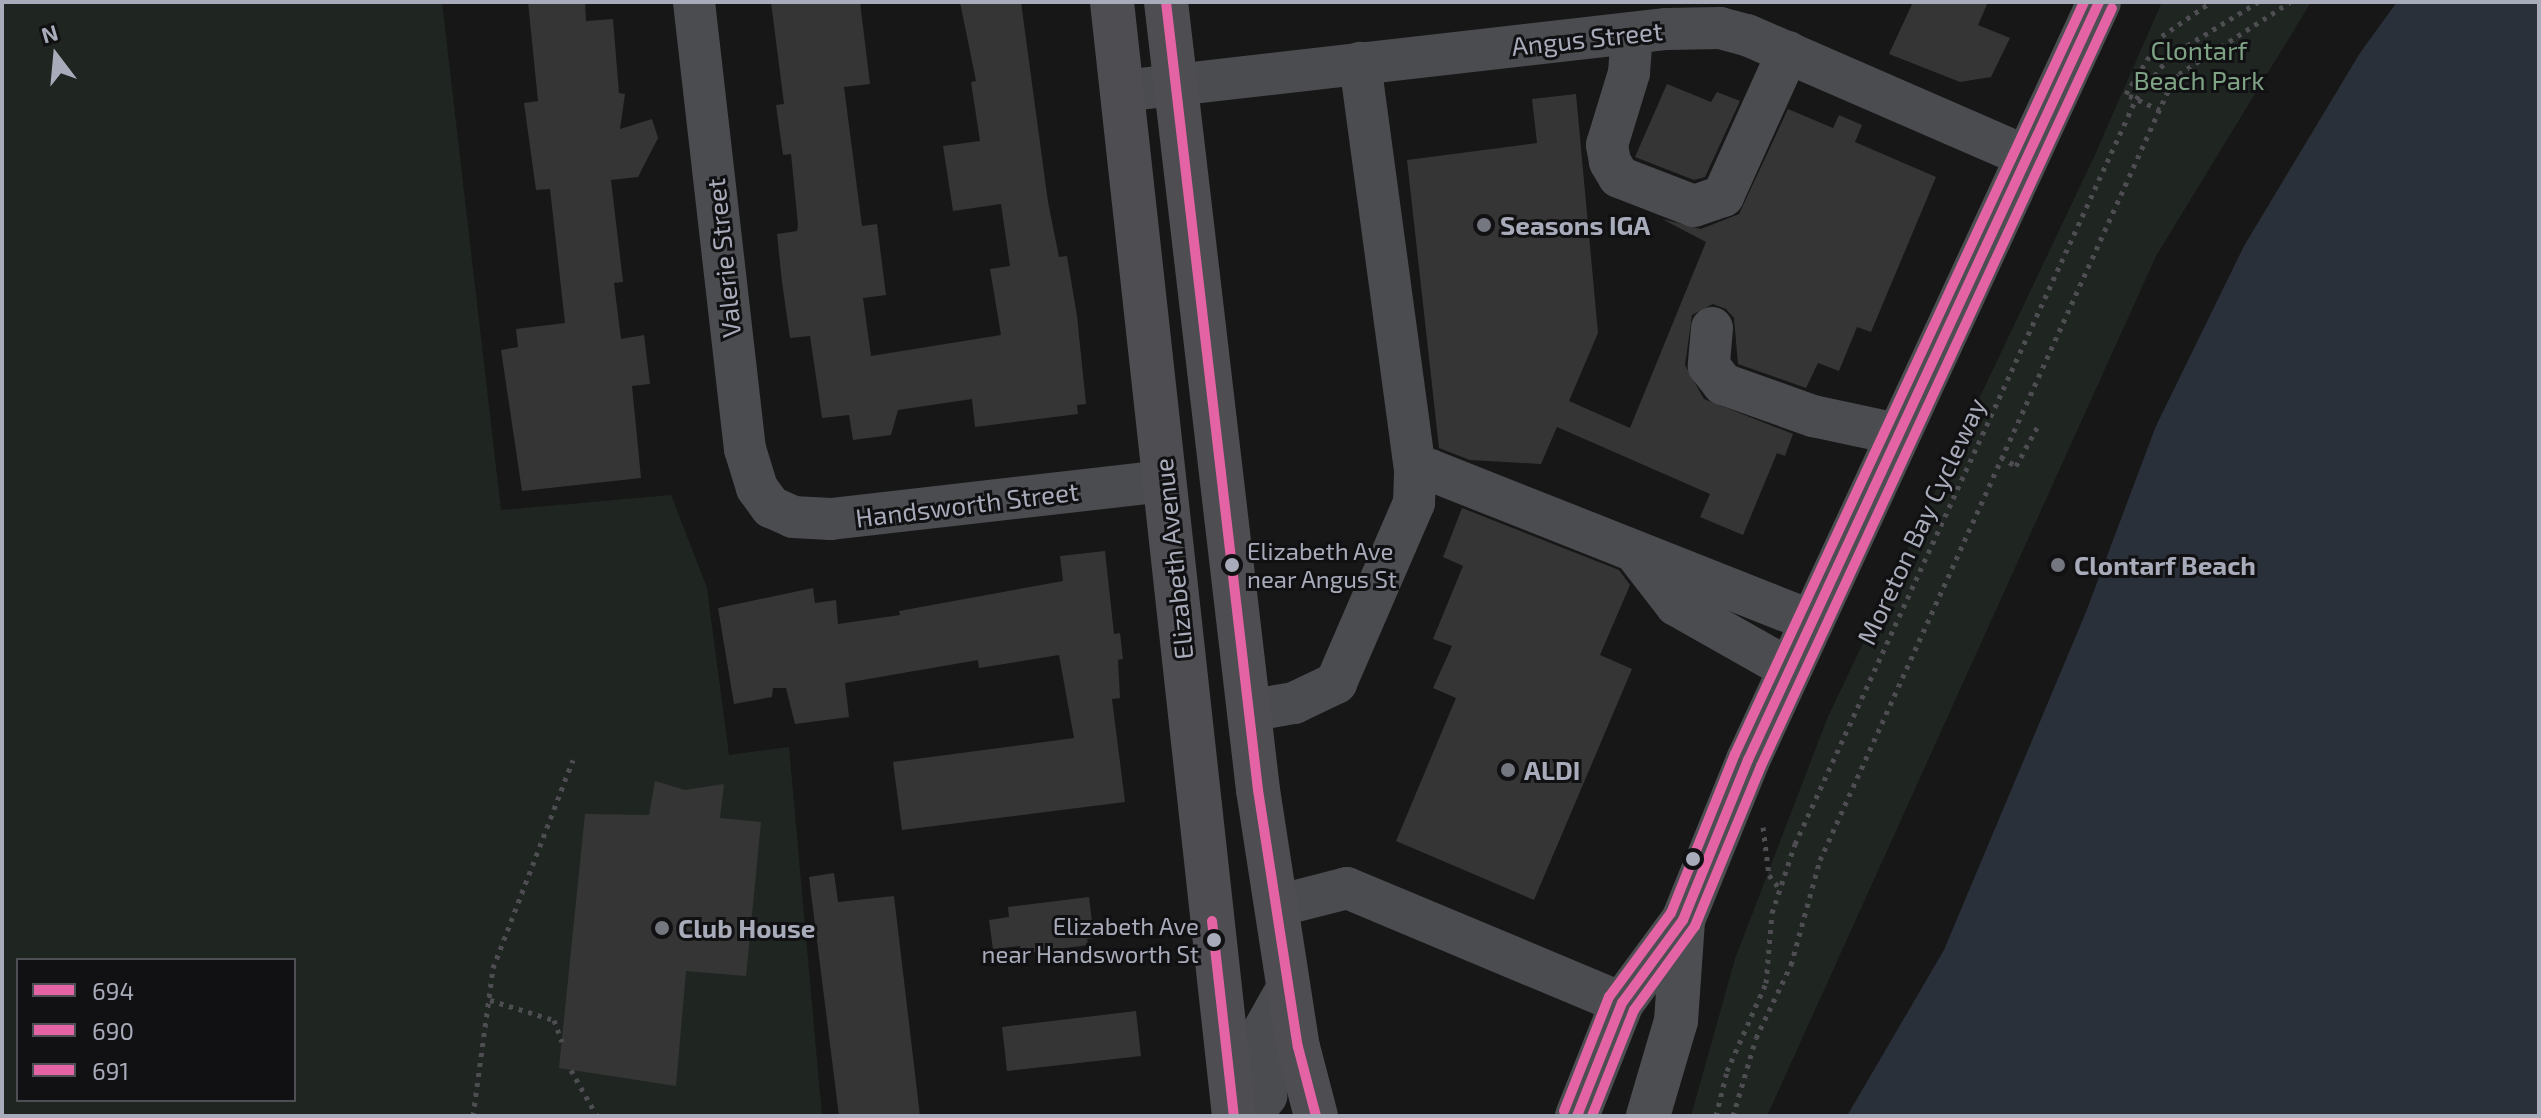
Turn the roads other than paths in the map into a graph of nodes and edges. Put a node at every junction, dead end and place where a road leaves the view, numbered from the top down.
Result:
1 (694, 2) edge
2 (1112, 2) edge
3 (1166, 2) edge
4 (2099, 2) edge
5 (1632, 33) junction
6 (1788, 52) junction
7 (1360, 63) junction
8 (1176, 85) junction
9 (1122, 91) junction
10 (2028, 157) junction
11 (1712, 328) dead end
12 (1897, 434) junction
13 (1415, 470) junction
14 (1165, 481) junction
15 (771, 507) joint
16 (1637, 555) junction
17 (1812, 621) junction
18 (1789, 669) junction
19 (1248, 711) junction
20 (1277, 906) junction
21 (1683, 920) junction
22 (1289, 985) junction
23 (1622, 1003) junction
24 (1234, 1116) edge
25 (1250, 1116) edge
26 (1316, 1116) edge
27 (1577, 1116) edge
28 (1648, 1116) edge

1 - 15 street, Valerie Street
2 - 9 highway, Elizabeth Avenue
3 - 8 highway
4 - 10 main road
5 - 6 street, Angus Street
5 - 6 street
5 - 7 street, Angus Street
6 - 10 street, Angus Street
7 - 8 street, Angus Street
7 - 13 street
8 - 9 street, Angus Street
8 - 19 highway
9 - 14 highway, Elizabeth Avenue
10 - 12 main road
11 - 12 street
12 - 17 main road
13 - 16 street
13 - 19 street
14 - 15 street, Handsworth Street
14 - 24 highway, Elizabeth Avenue
16 - 17 street
16 - 18 street
17 - 18 main road
18 - 21 main road
19 - 20 highway
20 - 22 highway
20 - 23 street
21 - 23 main road
21 - 28 main road
22 - 25 street
22 - 26 highway
23 - 27 main road

